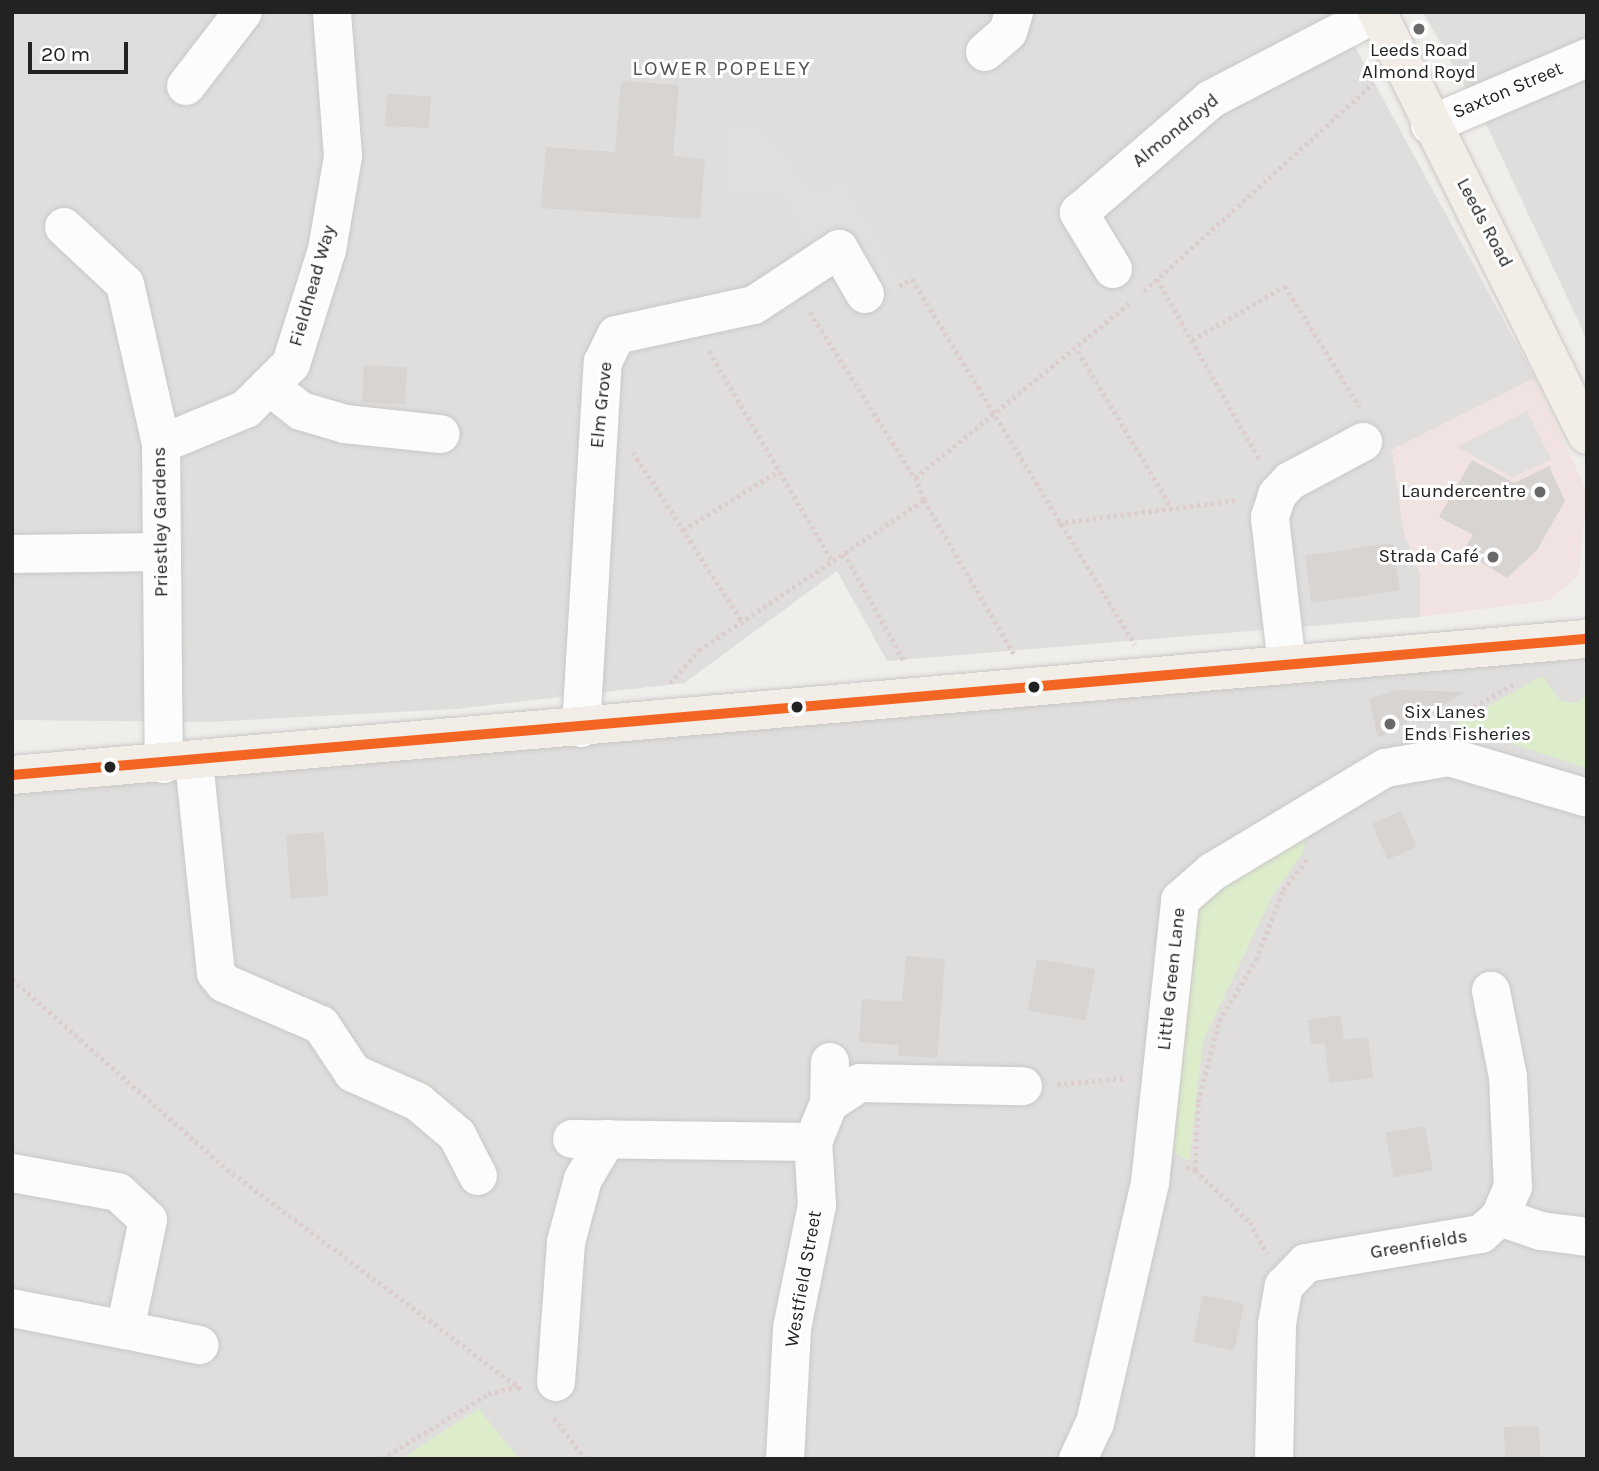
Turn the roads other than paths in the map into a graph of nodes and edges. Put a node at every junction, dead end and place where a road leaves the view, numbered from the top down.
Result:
1 (243, 12) edge
2 (332, 12) edge
3 (1014, 12) edge
4 (1377, 12) edge
5 (985, 52) dead end
6 (1587, 58) edge
7 (186, 86) dead end
8 (1430, 125) junction
9 (64, 227) dead end
10 (1113, 270) dead end
11 (865, 294) dead end
12 (269, 386) junction
13 (440, 434) dead end
14 (1587, 435) edge
15 (1363, 442) road end
16 (161, 443) junction
17 (162, 552) junction
18 (12, 554) edge
19 (1587, 639) edge
20 (1287, 665) junction
21 (581, 728) junction
22 (179, 763) junction
23 (14, 782) edge
24 (1587, 798) edge
25 (1492, 991) dead end
26 (830, 1062) dead end
27 (1023, 1086) road end
28 (829, 1103) junction
29 (813, 1142) junction
30 (12, 1173) edge
31 (478, 1176) dead end
32 (1500, 1217) junction
33 (1587, 1237) edge
34 (12, 1308) edge
35 (125, 1330) junction
36 (199, 1345) dead end
37 (542, 1394) road end
38 (785, 1459) edge
39 (1078, 1459) edge
40 (1275, 1459) edge

1 - 7 street
2 - 12 street, Fieldhead Way
3 - 5 street
4 - 8 main road, Leeds Road
4 - 10 street, Almondroyd
6 - 8 street, Saxton Street
8 - 14 main road, Leeds Road
9 - 16 street, Priestley Gardens
11 - 21 street, Elm Grove
12 - 13 street
12 - 16 street, Fieldhead Way
15 - 20 street
16 - 17 street, Priestley Gardens
17 - 18 street
17 - 22 street, Priestley Gardens
19 - 20 main road
20 - 21 main road
21 - 22 main road
22 - 23 main road
22 - 31 street, Priestley Gardens
24 - 39 street, Little Green Lane
25 - 32 street
26 - 28 street, Westfield Street
27 - 28 street
28 - 29 street, Westfield Street
29 - 37 street
29 - 38 street, Westfield Street
30 - 35 street
32 - 33 street
32 - 40 street, Greenfields
34 - 35 street
35 - 36 street

